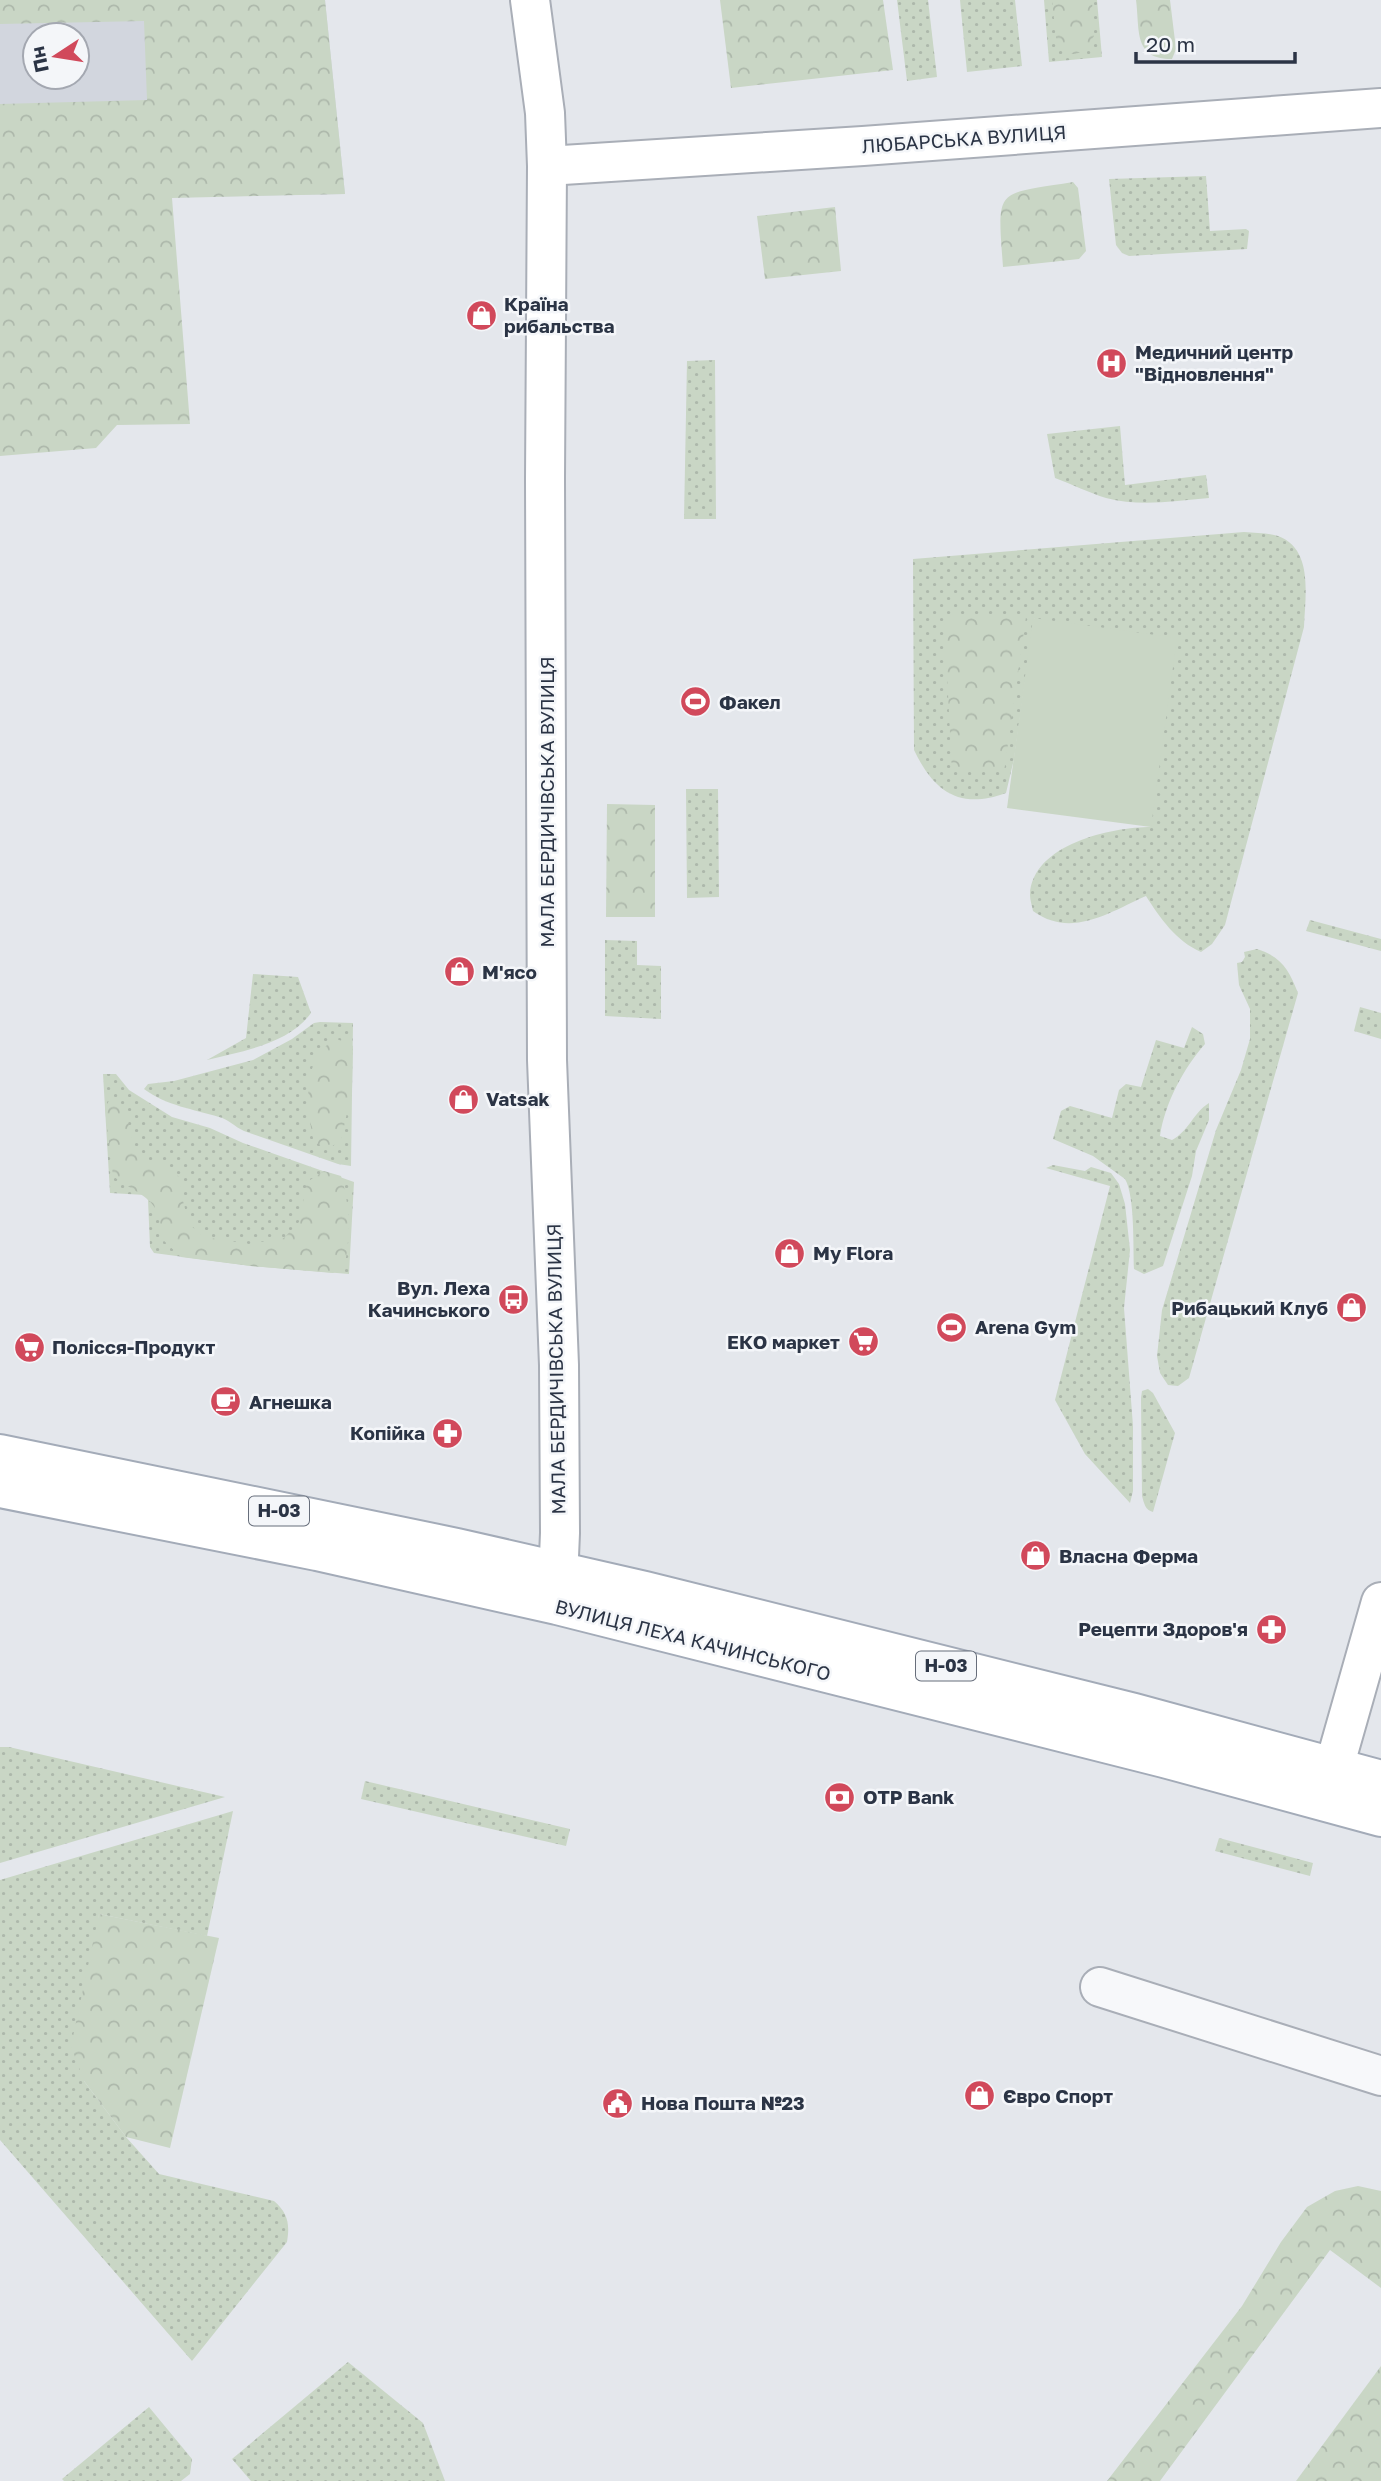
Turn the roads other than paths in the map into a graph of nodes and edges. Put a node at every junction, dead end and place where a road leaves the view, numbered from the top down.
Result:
1 (530, 0) edge
2 (1381, 108) edge
3 (547, 166) junction
4 (0, 1454) edge
5 (0, 1488) edge
6 (558, 1588) junction
7 (1381, 1602) edge
8 (1381, 1780) edge
9 (1329, 1783) junction
10 (1381, 1817) edge
11 (1100, 1987) dead end
12 (1381, 2076) edge

1 - 3 street, МАЛА БЕРДИЧІВСЬКА ВУЛИЦЯ
2 - 3 street, ЛЮБАРСЬКА ВУЛИЦЯ
3 - 6 street, МАЛА БЕРДИЧІВСЬКА ВУЛИЦЯ
4 - 6 street, ВУЛИЦЯ ЛЕХА КАЧИНСЬКОГО / Н-03
5 - 6 street, ВУЛИЦЯ ЛЕХА КАЧИНСЬКОГО / Н-03
6 - 9 street, ВУЛИЦЯ ЛЕХА КАЧИНСЬКОГО / Н-03
7 - 9 street
8 - 9 street, ВУЛИЦЯ ЛЕХА КАЧИНСЬКОГО / Н-03
9 - 10 street, ВУЛИЦЯ ЛЕХА КАЧИНСЬКОГО / Н-03
11 - 12 street

